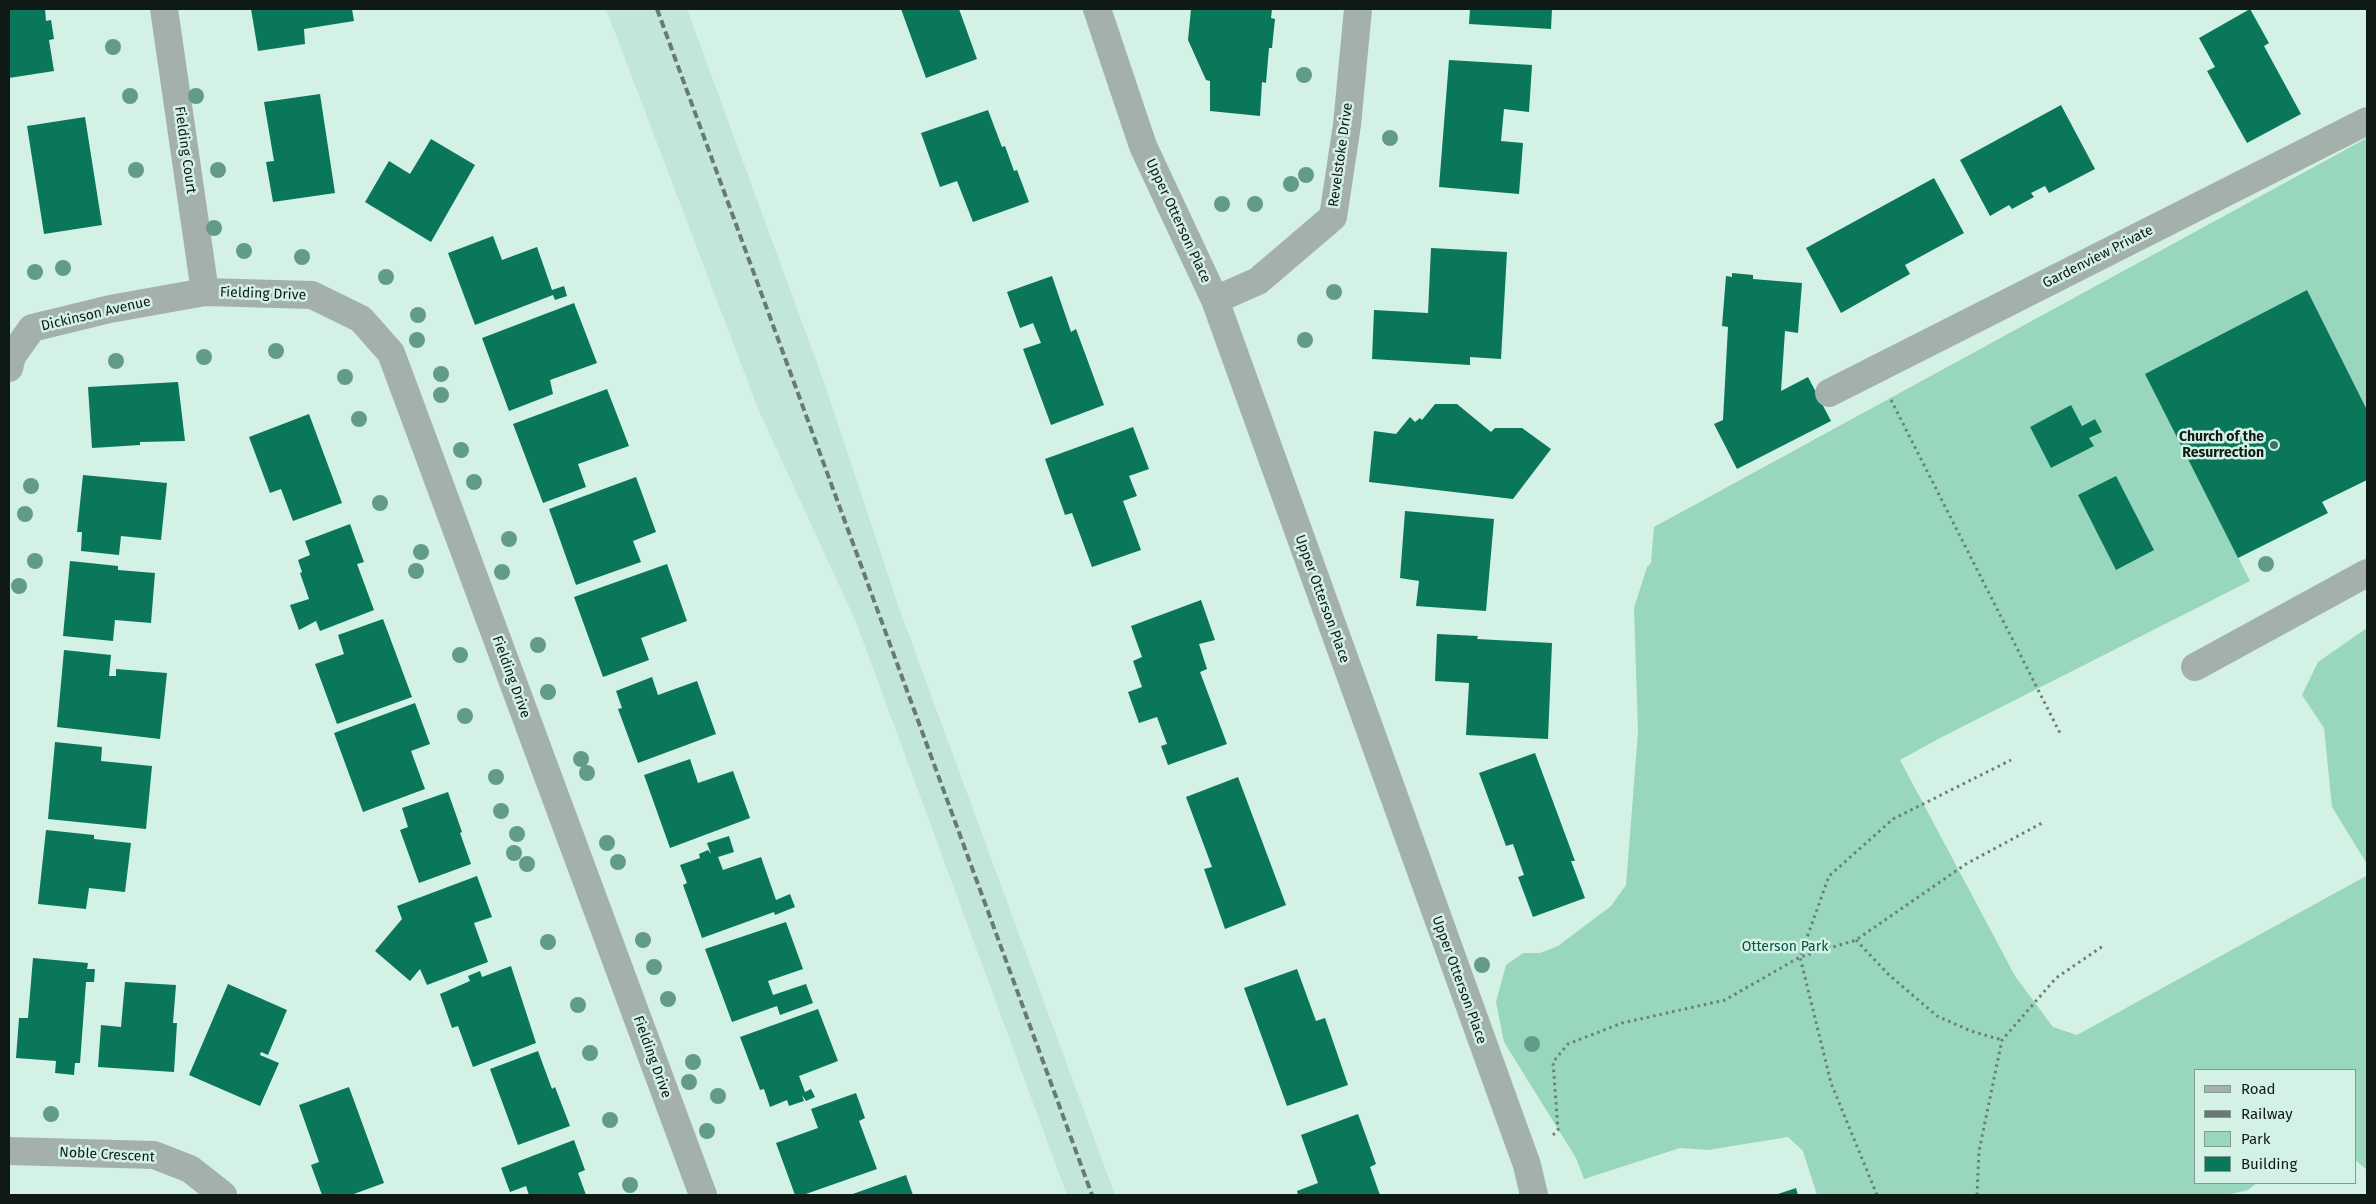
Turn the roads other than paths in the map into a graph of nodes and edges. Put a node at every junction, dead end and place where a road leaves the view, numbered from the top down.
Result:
1 (164, 9) edge
2 (1097, 9) edge
3 (1358, 9) edge
4 (2367, 121) edge
5 (205, 292) junction
6 (1215, 300) junction
7 (9, 368) edge
8 (1829, 393) dead end
9 (2367, 573) edge
10 (2195, 666) dead end
11 (9, 1151) edge
12 (223, 1195) edge
13 (703, 1195) edge
14 (1534, 1195) edge

1 - 5 street, Fielding Court
2 - 6 street, Upper Otterson Place
3 - 6 street, Revelstoke Drive
4 - 8 street, Gardenview Private
5 - 7 street, Dickinson Avenue
5 - 13 street, Fielding Drive
6 - 14 street, Upper Otterson Place
9 - 10 street
11 - 12 street, Noble Crescent

